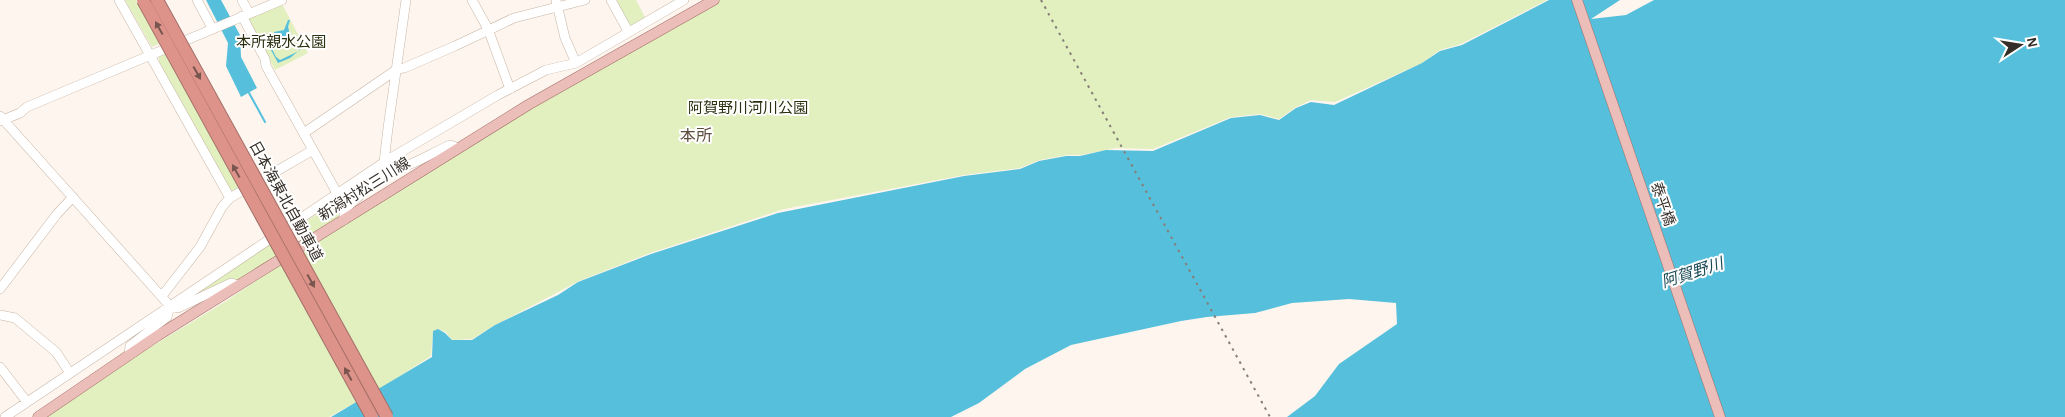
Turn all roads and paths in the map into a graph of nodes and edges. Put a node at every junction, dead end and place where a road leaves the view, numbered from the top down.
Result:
1 (120, 0) edge
2 (143, 0) edge
3 (157, 0) edge
4 (197, 0) edge
5 (242, 0) edge
6 (282, 0) edge
7 (406, 0) edge
8 (472, 0) edge
9 (585, 0) edge
10 (611, 0) edge
11 (684, 0) edge
12 (714, 0) edge
13 (1577, 0) edge
14 (557, 3) edge
15 (246, 15) junction
16 (212, 28) junction
17 (488, 29) junction
18 (628, 31) junction
19 (150, 55) junction
20 (576, 63) junction
21 (396, 70) junction
22 (510, 89) junction
23 (1, 118) edge
24 (304, 134) junction
25 (459, 148) junction
26 (313, 150) junction
27 (386, 166) junction
28 (337, 193) junction
29 (73, 197) junction
30 (230, 198) junction
31 (344, 220) junction
32 (239, 285) junction
33 (0, 289) edge
34 (162, 296) junction
35 (170, 306) junction
36 (0, 314) edge
37 (129, 355) junction
38 (0, 367) edge
39 (70, 374) junction
40 (27, 402) junction
41 (5, 417) edge
42 (38, 417) edge
43 (372, 417) edge
44 (386, 417) edge
45 (1720, 417) edge

1 - 19 street
43 -> 2 highway, 日本海東北自動車道, bridge
3 -> 44 highway, 日本海東北自動車道, bridge
4 - 16 street
5 - 15 street
6 - 15 street
7 - 21 street
8 - 17 street
9 - 14 street
10 - 18 street
11 - 18 street
12 - 25 main road, 新潟村松三川線
13 - 45 main road, 泰平橋
14 - 17 street
14 - 20 street
15 - 16 street
15 - 24 street
16 - 19 street
17 - 21 street
17 - 22 street
18 - 20 street
19 - 23 street
19 - 30 street
20 - 22 street
21 - 24 street
21 - 27 street
22 - 27 street
23 - 29 street
24 - 26 street
25 - 27 street
25 - 31 main road, 新潟村松三川線
26 - 28 street
26 - 30 street
27 - 28 street
27 - 31 street
28 - 35 street
29 - 33 street
29 - 34 street
30 - 34 street
31 - 32 main road, 新潟村松三川線
32 - 35 street
32 - 37 main road, 新潟村松三川線
34 - 35 street
35 - 37 street
35 - 39 street
36 - 39 street
37 - 42 main road, 新潟村松三川線
38 - 40 street
39 - 40 street
40 - 41 street

